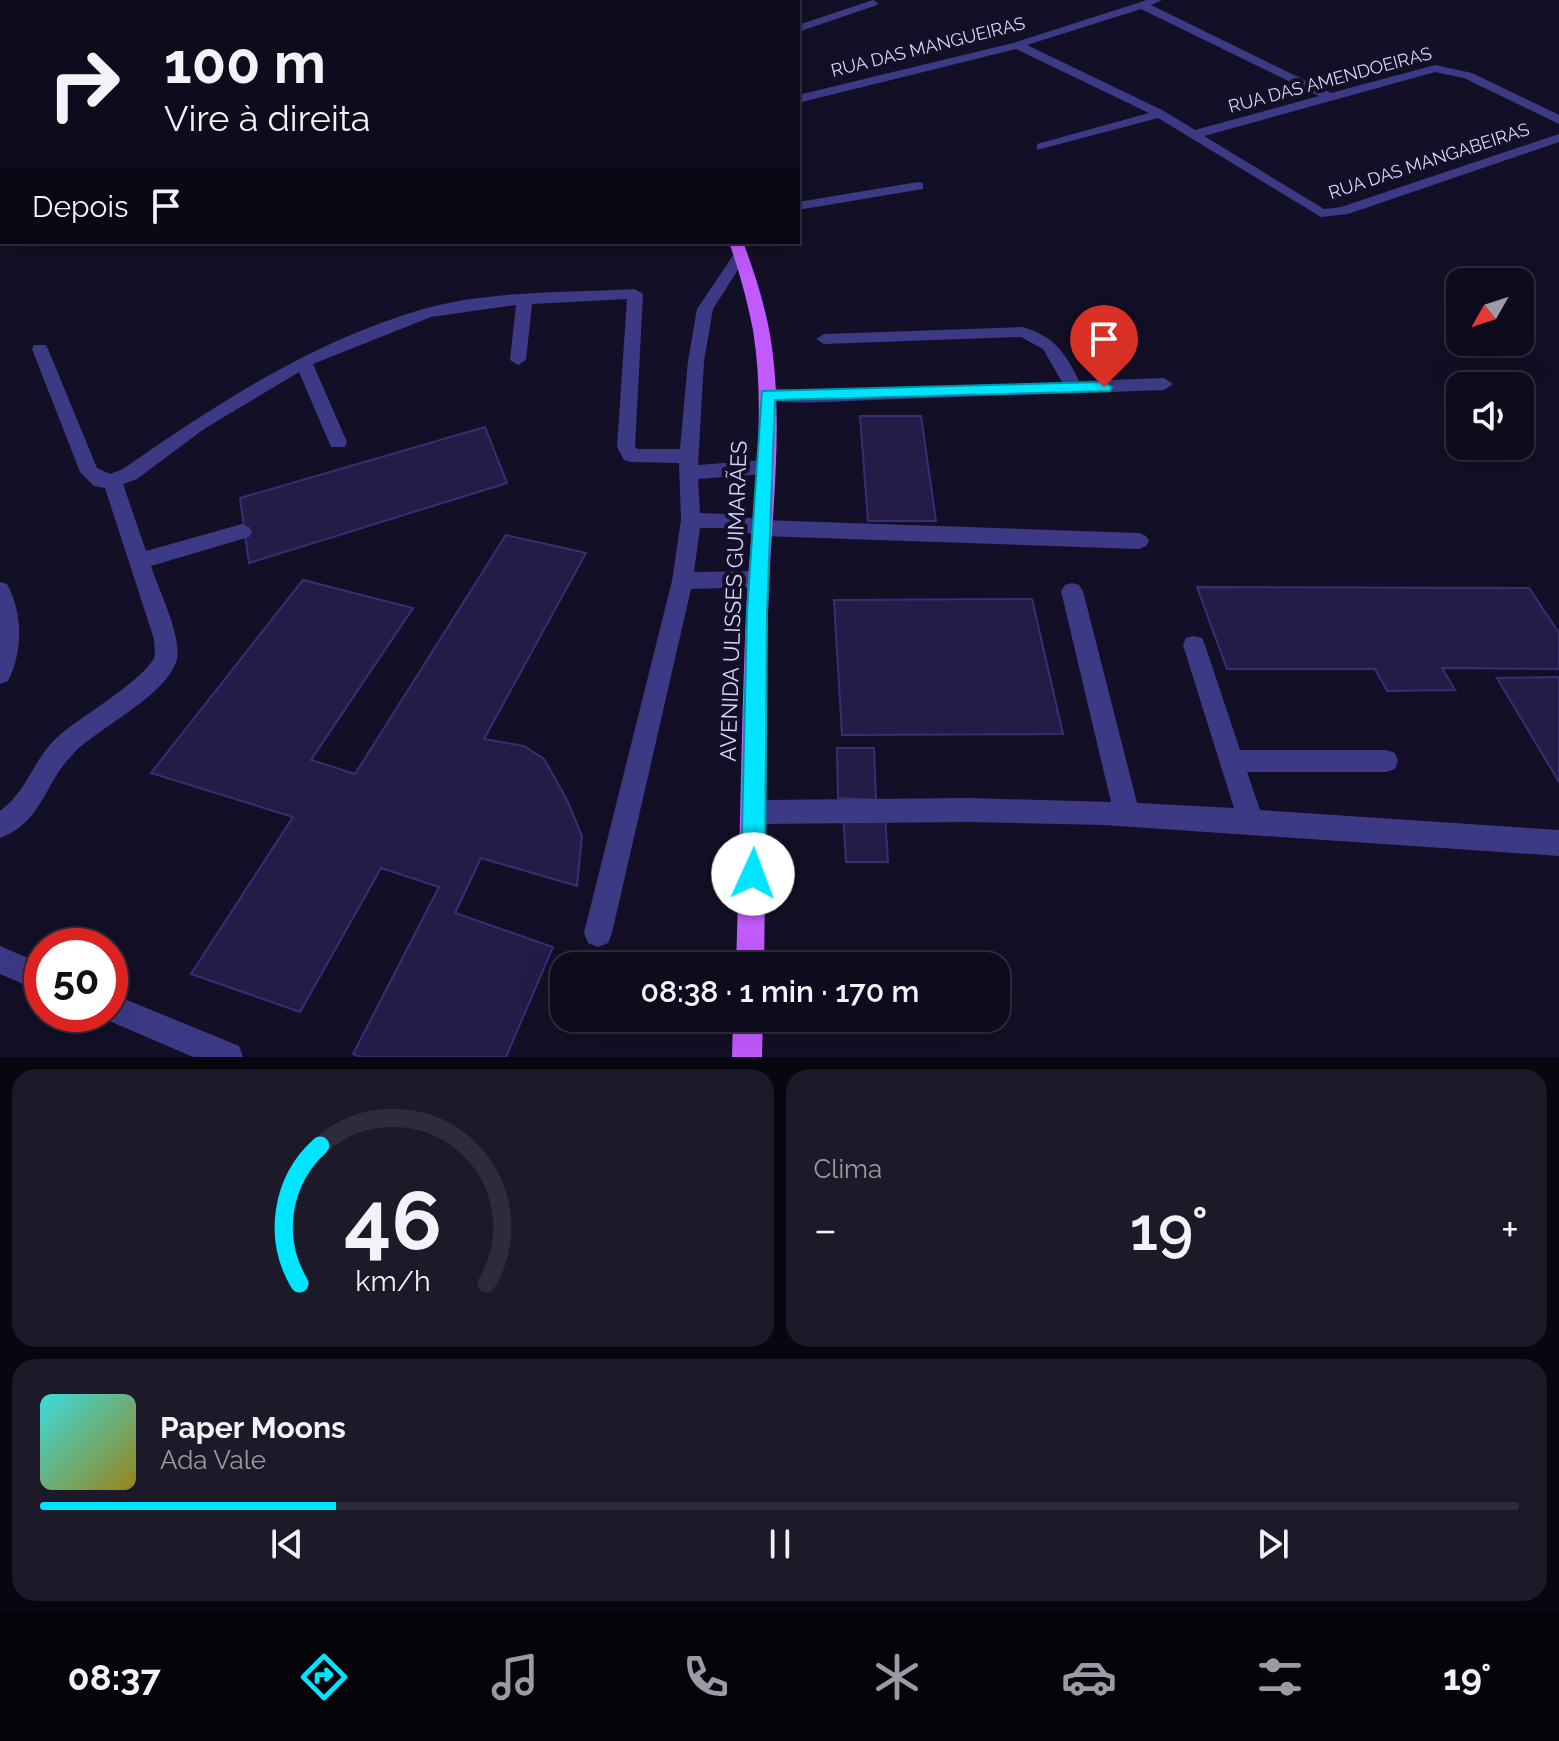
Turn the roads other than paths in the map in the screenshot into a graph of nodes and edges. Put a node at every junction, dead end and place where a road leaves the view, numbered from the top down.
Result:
1 (1157, 0) edge
2 (873, 3) dead end
3 (1142, 5) junction
4 (800, 28) edge
5 (1017, 45) junction
6 (1328, 96) junction
7 (800, 99) edge
8 (1160, 114) junction
9 (1559, 120) edge
10 (1196, 134) junction
11 (1559, 138) edge
12 (1042, 147) dead end
13 (918, 186) dead end
14 (800, 206) edge
15 (739, 248) edge
16 (525, 300) junction
17 (824, 339) dead end
18 (40, 349) dead end
19 (518, 360) dead end
20 (303, 362) junction
21 (1164, 384) dead end
22 (1074, 389) junction
23 (768, 395) junction
24 (338, 442) dead end
25 (689, 464) junction
26 (764, 467) junction
27 (112, 481) junction
28 (691, 520) junction
29 (761, 528) junction
30 (242, 532) dead end
31 (1139, 541) dead end
32 (139, 561) junction
33 (759, 579) junction
34 (682, 581) junction
35 (0, 590) edge
36 (1072, 591) dead end
37 (1194, 645) dead end
38 (1, 673) edge
39 (1231, 761) junction
40 (1386, 761) dead end
41 (755, 812) junction
42 (1127, 814) junction
43 (1251, 821) junction
44 (0, 826) edge
45 (1559, 843) edge
46 (598, 933) dead end
47 (750, 952) edge
48 (0, 960) edge
49 (24, 970) edge
50 (128, 1015) edge
51 (748, 1032) edge
52 (228, 1057) edge
53 (747, 1057) edge

1 - 3 street, RUA DAS MANGUEIRAS
2 - 4 street
3 - 5 street, RUA DAS MANGUEIRAS
3 - 6 street
5 - 7 street, RUA DAS MANGUEIRAS
5 - 8 street, RUA DAS MANGABEIRAS
6 - 9 street, RUA DAS AMENDOEIRAS
6 - 10 street, RUA DAS AMENDOEIRAS
8 - 10 street, RUA DAS MANGABEIRAS
8 - 12 street
10 - 11 street, RUA DAS MANGABEIRAS
13 - 14 street
15 - 23 main road, AVENIDA ULISSES GUIMARÃES
15 - 25 street
16 - 19 street
16 - 20 street
16 - 25 street
17 - 22 street
18 - 27 street
20 - 24 street
20 - 27 street
21 - 22 street
22 - 23 street
23 - 26 main road, AVENIDA ULISSES GUIMARÃES
25 - 26 street
25 - 28 street
26 - 29 main road, AVENIDA ULISSES GUIMARÃES
27 - 32 street
28 - 29 street
28 - 34 street
29 - 31 street
29 - 33 main road, AVENIDA ULISSES GUIMARÃES
30 - 32 street
32 - 44 street
33 - 34 street
33 - 41 main road, AVENIDA ULISSES GUIMARÃES
34 - 46 street
35 - 38 street
36 - 42 street
37 - 39 street
39 - 40 street
39 - 43 street
41 - 42 street
41 - 47 main road, AVENIDA ULISSES GUIMARÃES
42 - 43 street
43 - 45 street
48 - 49 street
50 - 52 street
51 - 53 main road

